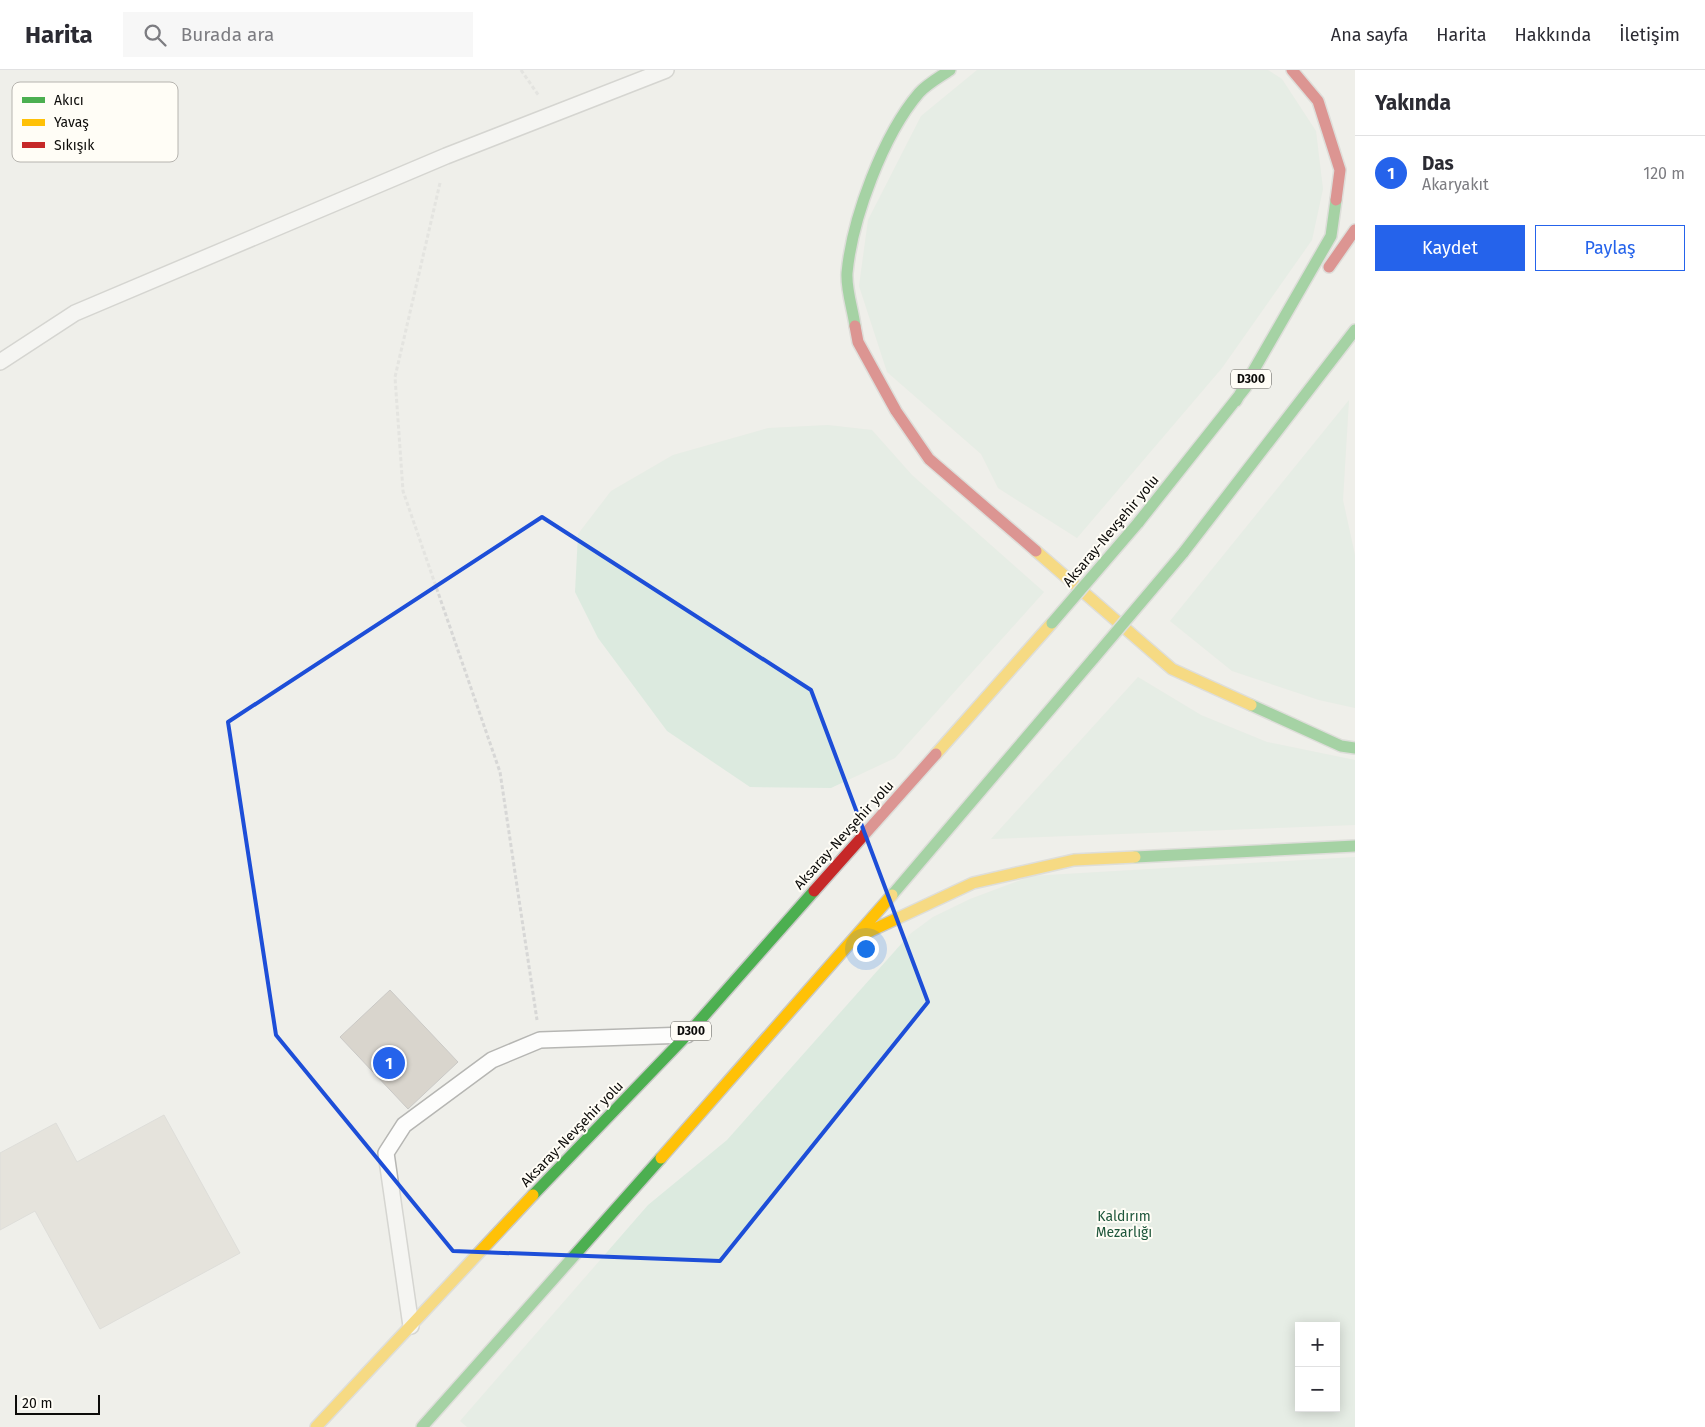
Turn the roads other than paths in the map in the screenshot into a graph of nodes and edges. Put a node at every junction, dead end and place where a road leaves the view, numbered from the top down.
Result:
1 (666, 70) edge
2 (950, 70) edge
3 (1292, 70) edge
4 (1355, 230) edge
5 (1355, 330) edge
6 (0, 362) edge
7 (1236, 401) junction
8 (1355, 748) edge
9 (1355, 846) edge
10 (856, 938) junction
11 (687, 1035) junction
12 (411, 1326) junction
13 (316, 1427) edge
14 (422, 1427) edge

1 - 6 lane
2 - 8 highway
3 - 7 highway
4 - 7 highway, Aksaray-Nevşehir yolu / D300
5 - 10 highway, bridge
7 - 11 highway, Aksaray-Nevşehir yolu / D300, bridge
9 - 10 highway
10 - 14 highway
11 - 12 highway, Aksaray-Nevşehir yolu / D300
11 - 12 lane
12 - 13 highway, Aksaray-Nevşehir yolu / D300

